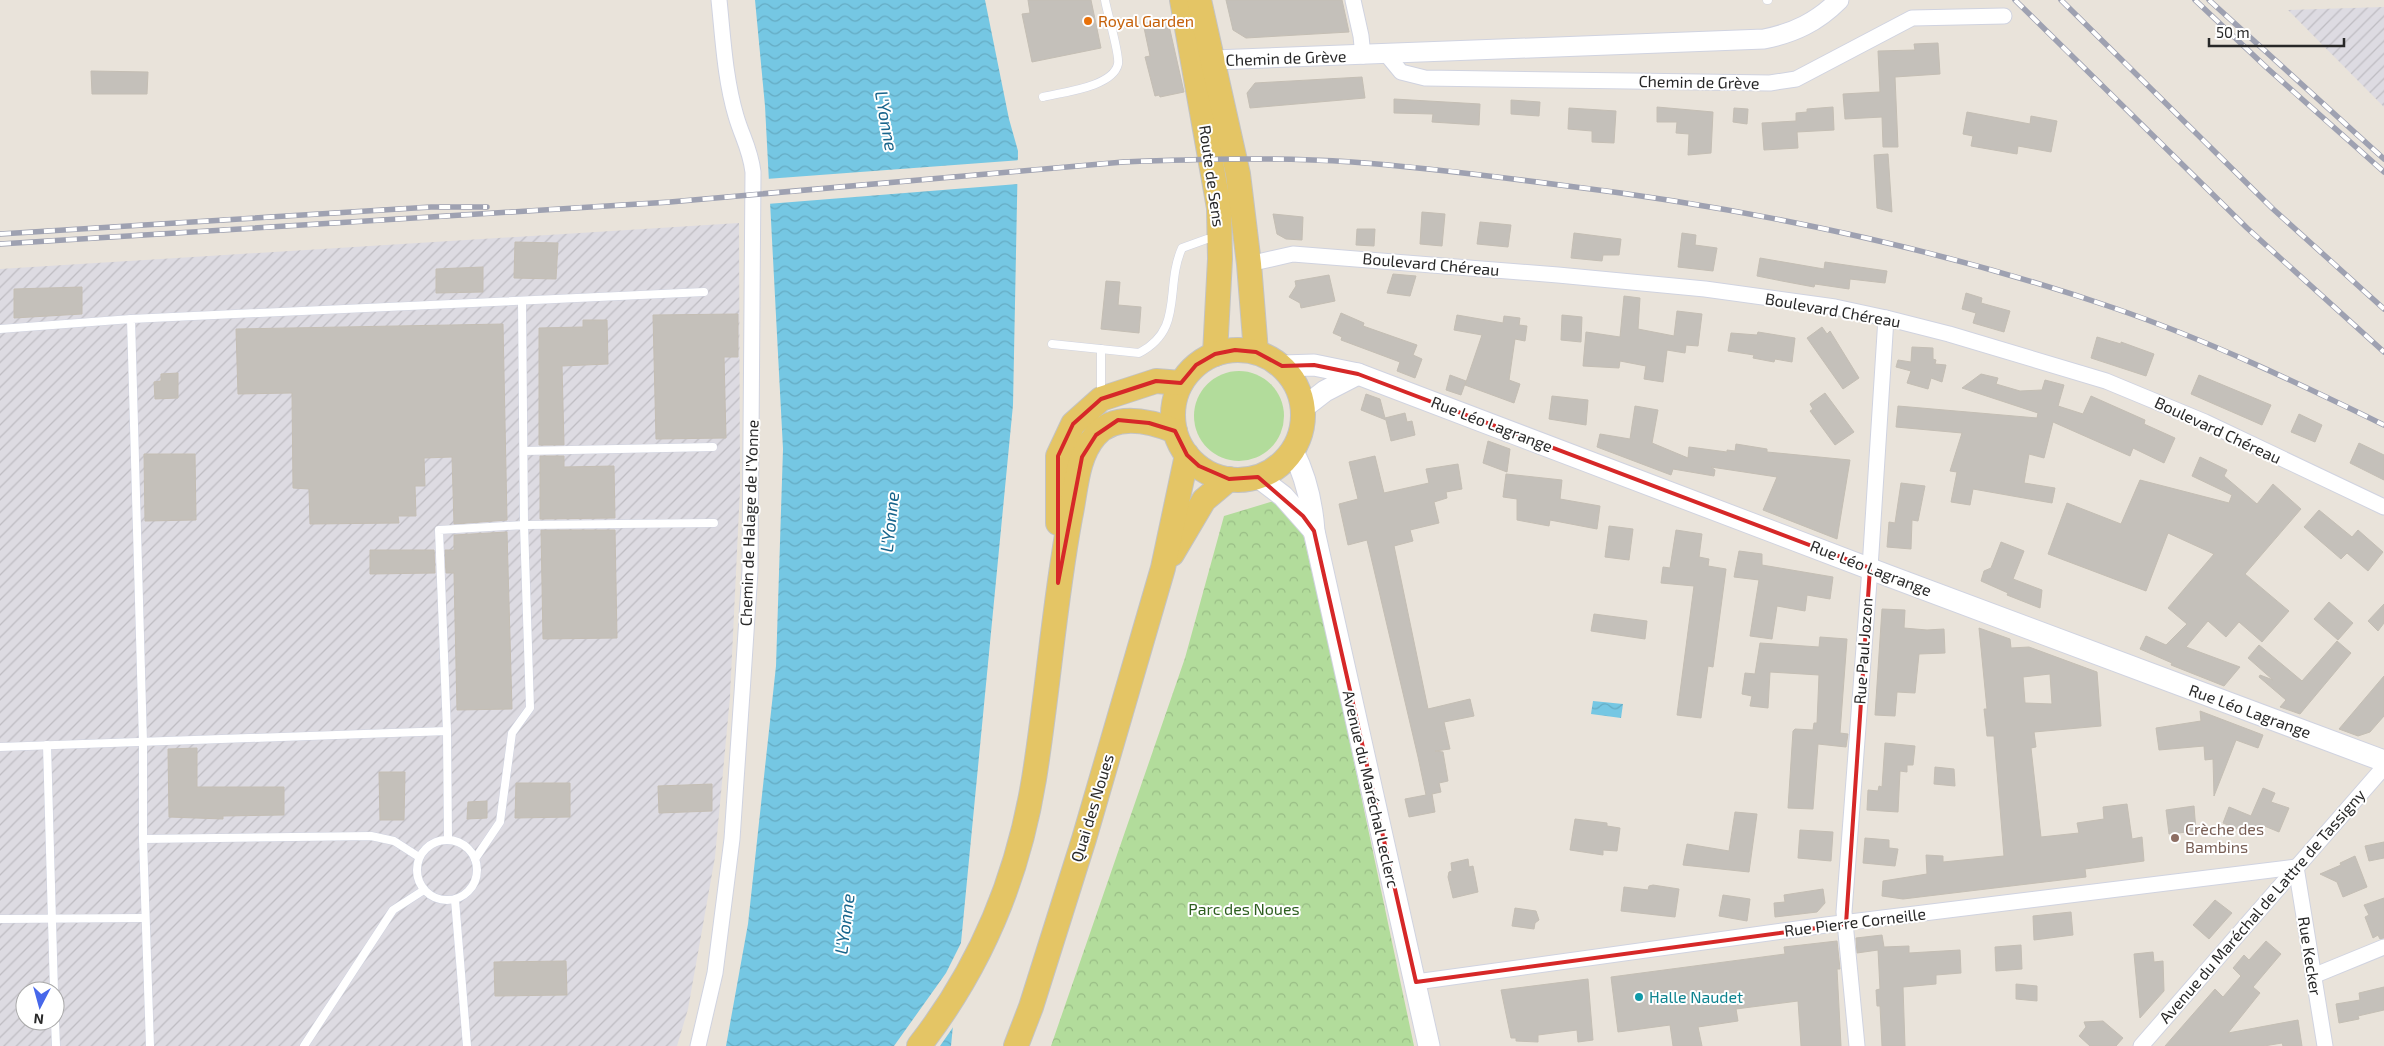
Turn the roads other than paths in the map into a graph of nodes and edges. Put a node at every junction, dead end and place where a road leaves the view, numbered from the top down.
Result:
1 (718, 0) edge
2 (1105, 0) edge
3 (1182, 0) edge
4 (1199, 0) edge
5 (1353, 0) edge
6 (1839, 0) edge
7 (2004, 16) dead end
8 (1388, 55) junction
9 (1363, 56) junction
10 (1214, 60) junction
11 (1043, 97) dead end
12 (1207, 239) dead end
13 (1249, 264) junction
14 (704, 292) dead end
15 (522, 300) junction
16 (1886, 318) junction
17 (131, 319) junction
18 (0, 329) edge
19 (1052, 344) dead end
20 (1101, 349) junction
21 (1256, 352) junction
22 (1215, 354) junction
23 (1282, 366) junction
24 (1358, 374) junction
25 (1181, 383) junction
26 (1102, 399) junction
27 (1303, 408) junction
28 (1175, 431) junction
29 (713, 447) dead end
30 (524, 451) junction
31 (1293, 451) junction
32 (1187, 455) junction
33 (1258, 477) junction
34 (1229, 479) junction
35 (2384, 507) edge
36 (714, 523) dead end
37 (524, 525) junction
38 (1314, 531) junction
39 (1163, 568) junction
40 (1870, 568) junction
41 (1058, 583) junction
42 (447, 731) junction
43 (142, 742) junction
44 (47, 745) junction
45 (0, 747) edge
46 (2384, 761) edge
47 (2384, 767) edge
48 (143, 839) junction
49 (448, 839) junction
50 (419, 857) junction
51 (475, 859) junction
52 (2296, 867) junction
53 (424, 890) junction
54 (455, 900) junction
55 (52, 918) junction
56 (145, 918) junction
57 (0, 919) edge
58 (1846, 924) junction
59 (2384, 947) edge
60 (2313, 976) junction
61 (54, 981) edge
62 (1416, 982) junction
63 (55, 1031) edge
64 (56, 1046) edge
65 (150, 1046) edge
66 (304, 1046) edge
67 (467, 1046) edge
68 (698, 1046) edge
69 (919, 1046) edge
70 (1016, 1046) edge
71 (1429, 1046) edge
72 (1857, 1046) edge
73 (2142, 1046) edge
74 (2325, 1046) edge

1 - 68 street, Chemin de Halage de l'Yonne
2 - 11 lane
3 - 22 main road, Route de Sens
4 - 10 main road, Route de Sens
5 - 9 street
6 - 8 street, Chemin de Grève
7 - 8 street, Chemin de Grève
8 - 9 street, Chemin de Grève
9 - 10 street, Chemin de Grève
10 - 13 main road, Route de Sens
12 - 20 lane
13 - 16 street, Boulevard Chéreau
13 - 21 main road, Route de Sens
14 - 15 lane
15 - 17 lane
15 - 30 lane
16 - 35 street, Boulevard Chéreau
16 - 40 street, Rue Paul Jozon
17 - 18 lane
17 - 43 lane
19 - 20 lane
20 - 26 lane
21 - 22 main road
21 - 23 main road
22 - 25 main road
23 - 24 main road, Rue Léo Lagrange
23 - 27 main road
24 - 27 main road
24 - 40 main road, Rue Léo Lagrange
25 - 26 main road
25 - 28 main road
26 - 41 main road
27 - 31 main road
28 - 32 main road
28 - 41 main road
29 - 30 lane
30 - 37 lane
31 - 33 main road
31 - 38 main road, Avenue du Maréchal Leclerc
32 - 34 main road
32 - 39 main road
33 - 34 main road
33 - 38 main road
34 - 39 main road
36 - 37 lane
37 - 42 lane
37 - 51 lane
38 - 62 main road, Avenue du Maréchal Leclerc
39 - 70 main road, Quai des Noues
40 - 46 main road, Rue Léo Lagrange
40 - 58 street, Rue Paul Jozon
41 - 69 main road
42 - 43 lane
42 - 49 lane
43 - 44 lane
43 - 48 lane
44 - 45 lane
44 - 55 lane
47 - 52 street, Avenue du Maréchal de Lattre de Tassigny
48 - 50 lane
48 - 56 lane
49 - 50 lane
49 - 51 lane
50 - 53 lane
51 - 54 lane
52 - 58 street, Rue Pierre Corneille
52 - 60 street, Rue Kecker
52 - 73 street, Avenue du Maréchal de Lattre de Tassigny
53 - 54 lane
53 - 66 lane
54 - 67 lane
55 - 56 lane
55 - 57 lane
55 - 61 lane
56 - 65 lane
58 - 62 street, Rue Pierre Corneille
58 - 72 street, Rue Paul Jozon
59 - 60 street
60 - 74 street, Rue Kecker
62 - 71 main road, Avenue du Maréchal Leclerc
63 - 64 lane

